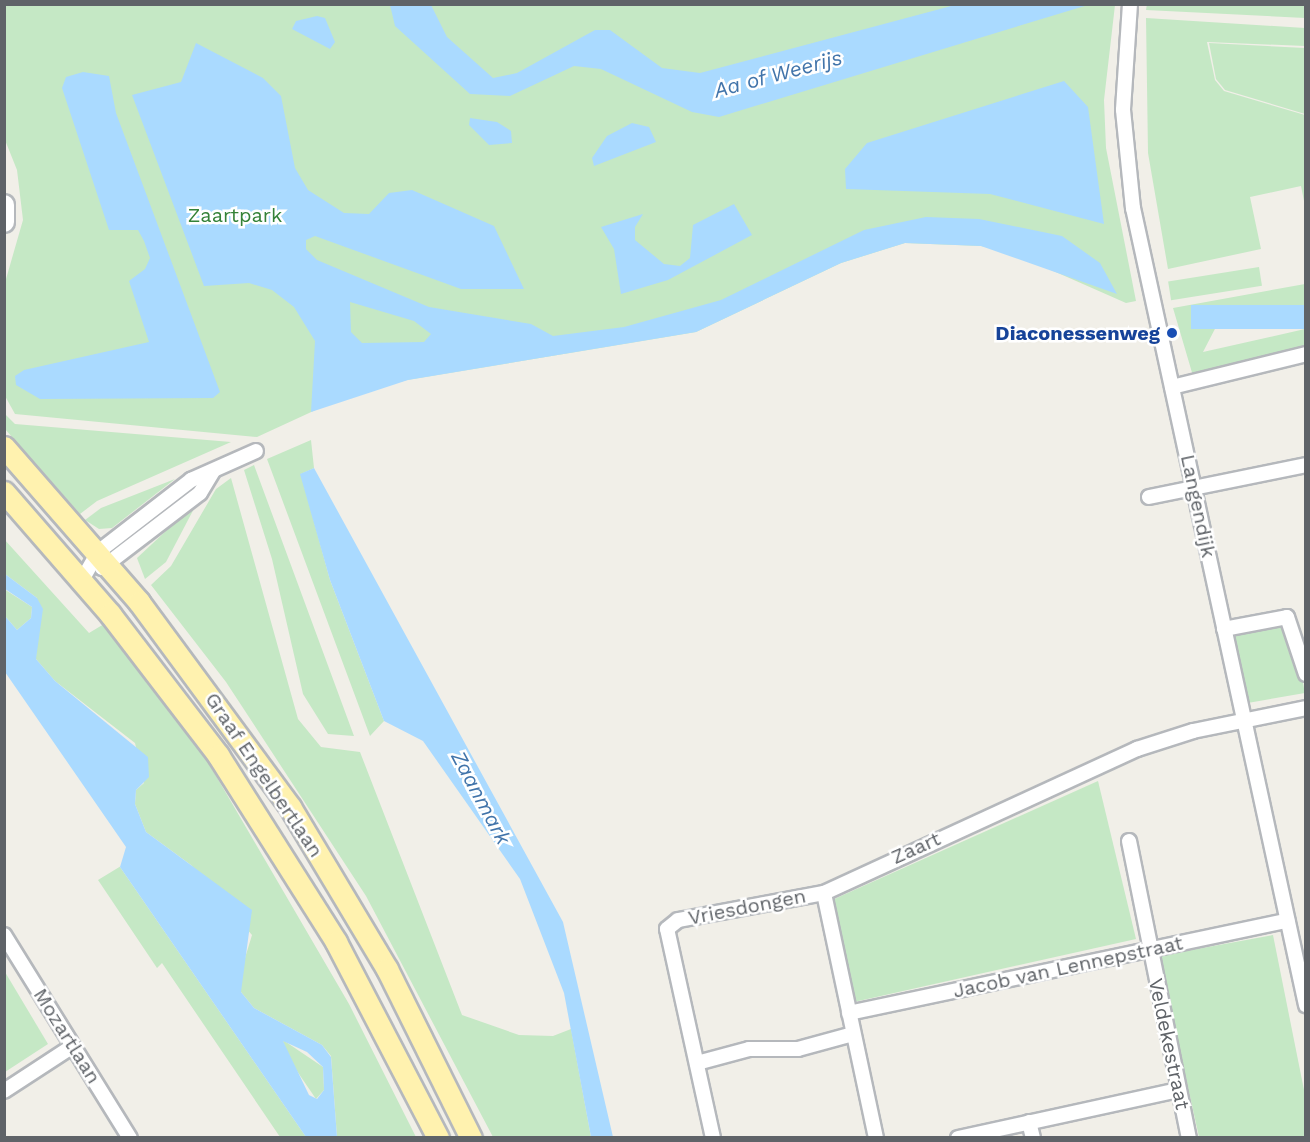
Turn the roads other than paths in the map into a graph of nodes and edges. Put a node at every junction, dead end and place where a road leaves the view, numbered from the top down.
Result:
1 (1130, 6) edge
2 (4, 205) edge
3 (4, 222) edge
4 (1305, 354) edge
5 (1172, 387) junction
6 (4, 447) edge
7 (256, 451) dead end
8 (1305, 465) edge
9 (1194, 489) junction
10 (4, 492) edge
11 (1149, 497) dead end
12 (103, 559) junction
13 (82, 580) junction
14 (1224, 629) junction
15 (1305, 674) edge
16 (1305, 708) edge
17 (1244, 721) junction
18 (1129, 841) dead end
19 (824, 892) junction
20 (1287, 921) junction
21 (4, 935) edge
22 (1149, 950) junction
23 (1305, 1005) edge
24 (849, 1013) junction
25 (853, 1034) junction
26 (73, 1046) junction
27 (697, 1064) junction
28 (1179, 1090) junction
29 (4, 1091) edge
30 (1029, 1122) junction
31 (436, 1136) edge
32 (130, 1137) edge
33 (471, 1137) edge
34 (713, 1137) edge
35 (876, 1137) edge
36 (958, 1137) edge
37 (1032, 1137) edge
38 (1189, 1137) edge

1 - 5 street, Langendijk
2 - 3 street
4 - 5 street
5 - 9 street, Langendijk
6 - 12 main road, Graaf Engelbertlaan
7 - 12 street
8 - 9 street
9 - 11 street
9 - 14 street, Langendijk
10 - 13 main road, Graaf Engelbertlaan
12 - 13 street
12 - 33 main road, Graaf Engelbertlaan
13 - 31 main road, Graaf Engelbertlaan
14 - 15 street
14 - 17 street, Langendijk
16 - 17 street, Zaart
17 - 19 street, Zaart
17 - 20 street, Langendijk
18 - 22 street
19 - 24 street
19 - 27 street, Vriesdongen
20 - 22 street, Jacob van Lennepstraat
20 - 23 street, Langendijk
21 - 26 street, Mozartlaan
22 - 24 street, Jacob van Lennepstraat
22 - 28 street, Veldekestraat
24 - 25 street
25 - 27 street
25 - 35 street
26 - 29 street
26 - 32 street, Mozartlaan
27 - 34 street, Vriesdongen
28 - 30 street
28 - 38 street, Veldekestraat
30 - 36 street
30 - 37 street

